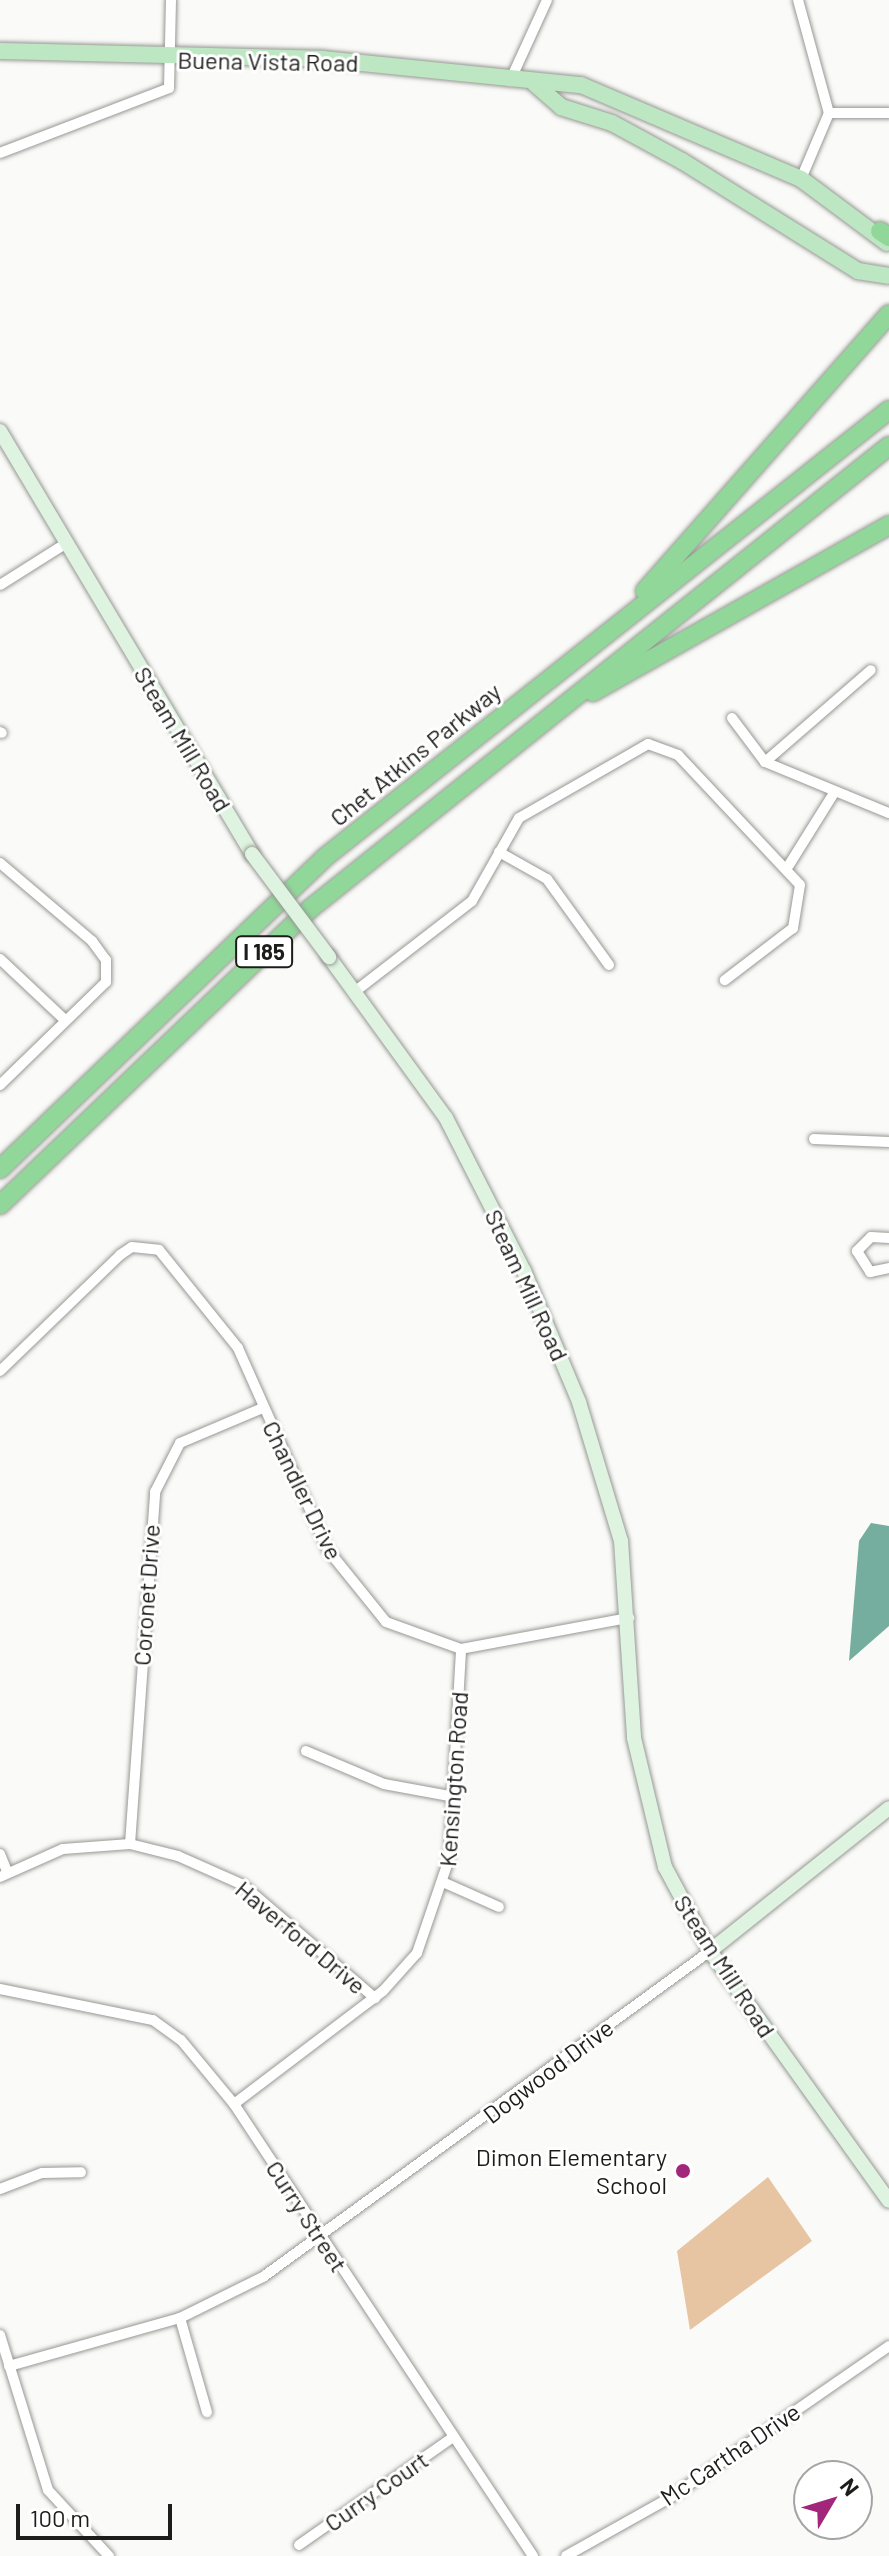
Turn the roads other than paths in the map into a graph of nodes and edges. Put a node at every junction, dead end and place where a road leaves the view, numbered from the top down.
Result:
1 (171, 0) edge
2 (547, 0) edge
3 (798, 0) edge
4 (0, 51) edge
5 (169, 59) junction
6 (510, 81) junction
7 (535, 84) junction
8 (829, 113) junction
9 (889, 113) edge
10 (0, 153) edge
11 (801, 179) junction
12 (886, 238) edge
13 (889, 276) edge
14 (889, 314) edge
15 (889, 410) edge
16 (0, 431) edge
17 (889, 446) edge
18 (889, 525) edge
19 (65, 544) junction
20 (0, 585) edge
21 (871, 670) dead end
22 (511, 708) junction
23 (732, 718) dead end
24 (546, 719) junction
25 (765, 762) junction
26 (834, 793) junction
27 (889, 813) edge
28 (499, 852) junction
29 (0, 863) edge
30 (789, 865) junction
31 (0, 959) edge
32 (609, 965) dead end
33 (725, 980) dead end
34 (357, 990) junction
35 (64, 1019) junction
36 (0, 1085) edge
37 (814, 1139) dead end
38 (889, 1142) edge
39 (0, 1169) edge
40 (0, 1205) edge
41 (889, 1238) edge
42 (889, 1268) edge
43 (0, 1371) edge
44 (263, 1408) junction
45 (631, 1618) junction
46 (461, 1649) junction
47 (306, 1751) dead end
48 (455, 1797) junction
49 (889, 1808) edge
50 (130, 1844) junction
51 (0, 1854) edge
52 (3, 1873) edge
53 (445, 1883) junction
54 (499, 1907) dead end
55 (710, 1951) junction
56 (0, 1989) edge
57 (375, 1998) junction
58 (234, 2104) junction
59 (81, 2172) dead end
60 (0, 2189) edge
61 (889, 2201) edge
62 (321, 2237) junction
63 (180, 2318) junction
64 (0, 2335) edge
65 (889, 2346) edge
66 (9, 2366) junction
67 (207, 2412) dead end
68 (452, 2438) junction
69 (299, 2545) dead end
70 (109, 2556) edge
71 (533, 2556) edge
72 (566, 2556) edge

1 - 5 street
2 - 6 street
3 - 8 street
4 - 5 main road, Buena Vista Road
5 - 6 main road, Buena Vista Road
5 - 10 street
6 - 7 main road, Buena Vista Road
7 - 11 main road, Buena Vista Road
7 - 13 main road
8 - 9 street
8 - 11 street
11 - 12 main road, Buena Vista Road
14 - 22 highway
15 - 22 highway, Chet Atkins Parkway / I 185
16 - 19 street, Steam Mill Road
17 - 24 highway, I 185
18 - 24 highway
19 - 20 street
19 - 34 street, Steam Mill Road, bridge
21 - 25 street
22 - 39 highway, Chet Atkins Parkway / I 185
23 - 25 street
24 - 40 highway, I 185
25 - 26 street
26 - 27 street
26 - 30 street
28 - 30 street
28 - 32 street
28 - 34 street
29 - 35 street
30 - 33 street
31 - 35 street
34 - 45 street, Steam Mill Road
35 - 36 street
37 - 38 street
41 - 42 street
43 - 44 street, Chandler Drive
44 - 46 street, Chandler Drive
44 - 50 street, Coronet Drive
45 - 46 street, Chandler Drive
45 - 55 street, Steam Mill Road
46 - 48 street, Kensington Road
47 - 48 street
48 - 53 street, Kensington Road
49 - 55 street, Dogwood Drive
50 - 52 street, Haverford Drive
50 - 57 street, Haverford Drive
51 - 52 street
53 - 54 street
53 - 57 street, Kensington Road
55 - 61 street, Steam Mill Road
55 - 62 street, Dogwood Drive
56 - 58 street, Curry Street
57 - 58 street, Kensington Road
58 - 62 street, Curry Street
59 - 60 street
62 - 63 street, Dogwood Drive
62 - 68 street, Curry Street
63 - 66 street, Dogwood Drive
63 - 67 street
64 - 66 street
65 - 72 street, Mc Cartha Drive
66 - 70 street
68 - 69 street, Curry Court
68 - 71 street, Curry Street

